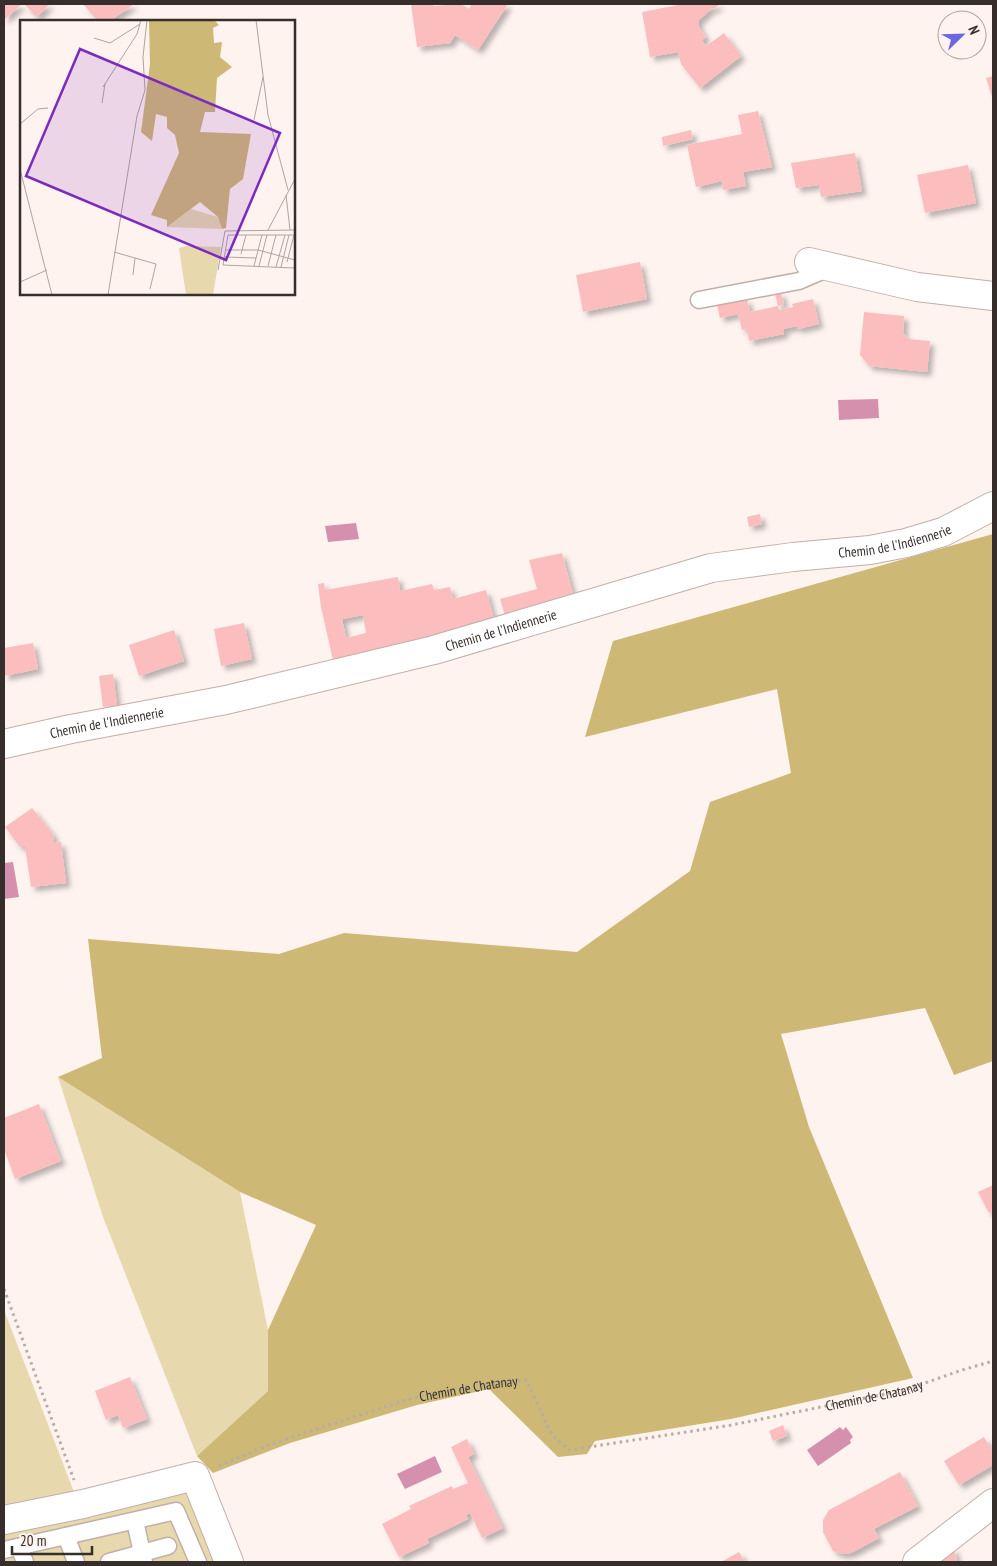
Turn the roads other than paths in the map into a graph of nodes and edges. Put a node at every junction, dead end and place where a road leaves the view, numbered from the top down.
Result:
1 (820, 265) joint
2 (993, 296) edge
3 (699, 300) dead end
4 (993, 506) edge
5 (4, 744) edge
6 (993, 1503) edge
7 (4, 1520) edge
8 (136, 1520) junction
9 (66, 1536) junction
10 (168, 1546) dead end
11 (16, 1553) edge
12 (143, 1558) edge
13 (76, 1562) edge
14 (109, 1562) edge
15 (198, 1562) edge
16 (229, 1562) edge
17 (917, 1562) edge

1 - 2 street
1 - 3 lane
4 - 5 street, Chemin de l'Indiennerie
6 - 17 street
7 - 16 street
8 - 9 lane
8 - 12 lane
8 - 15 lane
9 - 11 lane
9 - 13 lane
10 - 12 lane
12 - 14 lane

